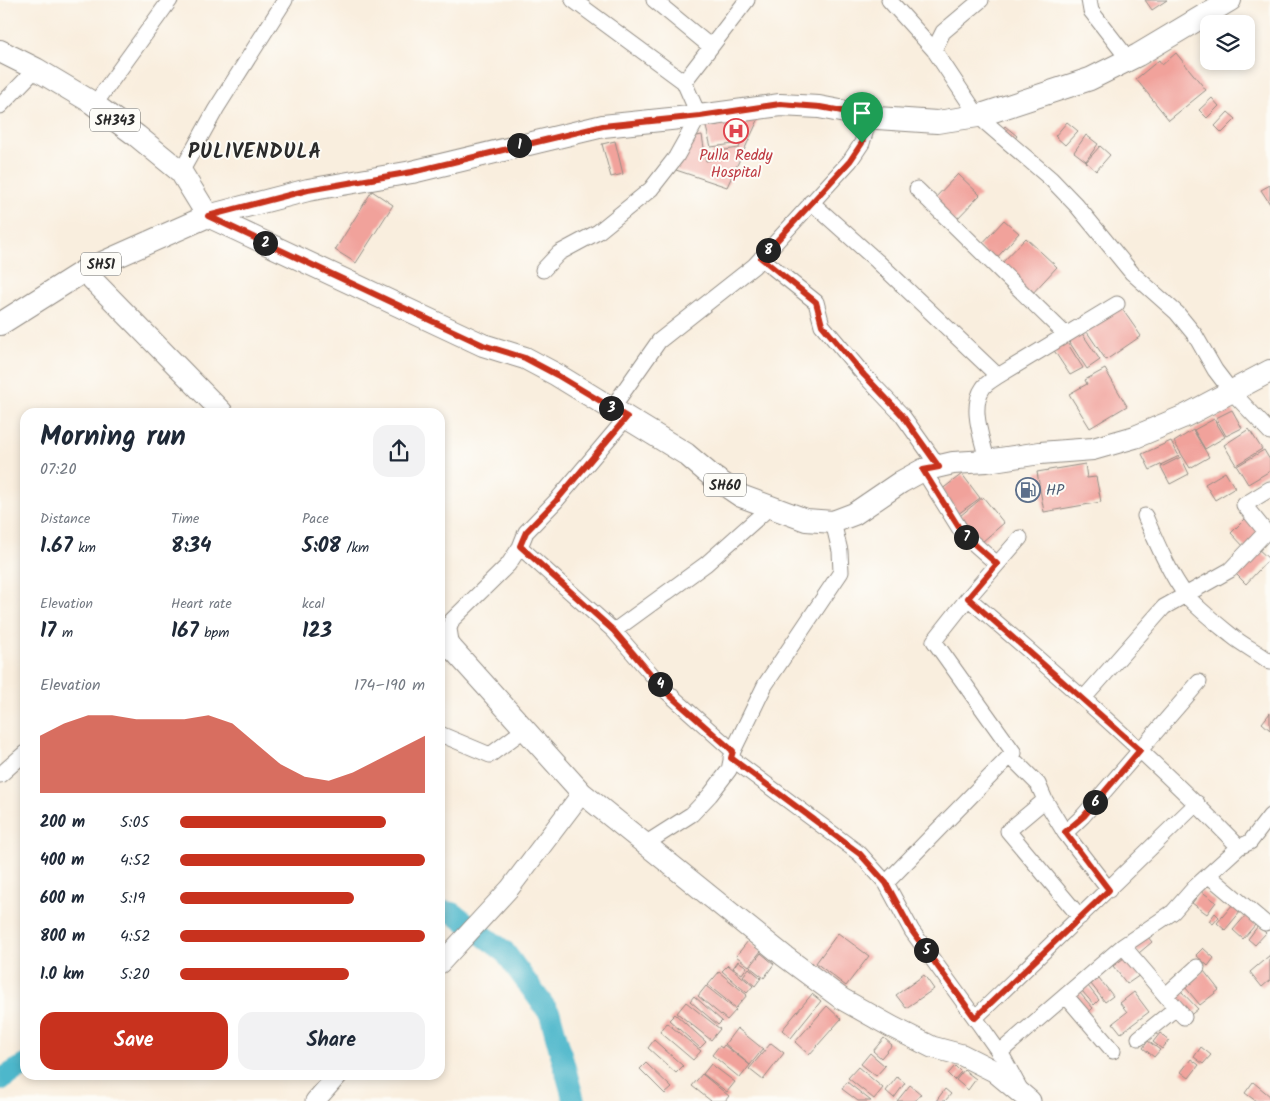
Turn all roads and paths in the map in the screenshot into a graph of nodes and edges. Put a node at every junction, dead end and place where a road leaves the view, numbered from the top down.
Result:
1 (170, 0) edge
2 (285, 0) edge
3 (573, 0) edge
4 (654, 0) edge
5 (889, 0) edge
6 (981, 0) edge
7 (1090, 0) edge
8 (1230, 0) edge
9 (739, 3) edge
10 (711, 47) junction
11 (934, 50) junction
12 (0, 51) edge
13 (1129, 60) junction
14 (0, 65) edge
15 (31, 74) junction
16 (684, 82) junction
17 (94, 105) junction
18 (0, 106) edge
19 (700, 116) junction
20 (870, 116) junction
21 (978, 116) junction
22 (181, 172) junction
23 (917, 189) dead end
24 (811, 202) junction
25 (203, 218) junction
26 (761, 258) junction
27 (543, 270) dead end
28 (84, 272) junction
29 (1118, 304) dead end
30 (0, 324) edge
31 (1066, 335) junction
32 (1270, 370) edge
33 (998, 376) junction
34 (1231, 391) junction
35 (218, 408) edge
36 (619, 413) junction
37 (1270, 432) edge
38 (987, 462) junction
39 (931, 468) junction
40 (1270, 489) edge
41 (770, 507) junction
42 (1145, 516) dead end
43 (832, 522) junction
44 (1020, 538) dead end
45 (520, 546) junction
46 (997, 564) junction
47 (1185, 594) junction
48 (968, 598) junction
49 (614, 631) junction
50 (445, 643) edge
51 (445, 647) edge
52 (1270, 662) edge
53 (1198, 682) dead end
54 (1084, 698) junction
55 (525, 730) junction
56 (445, 736) edge
57 (1140, 750) junction
58 (732, 755) junction
59 (1010, 756) junction
60 (20, 757) edge
61 (0, 775) edge
62 (582, 793) junction
63 (1045, 800) junction
64 (1197, 803) junction
65 (1270, 816) edge
66 (1065, 832) junction
67 (645, 844) junction
68 (1239, 848) junction
69 (1208, 875) junction
70 (886, 883) junction
71 (1109, 890) junction
72 (1080, 917) junction
73 (1265, 923) dead end
74 (1123, 946) junction
75 (445, 959) edge
76 (1198, 967) dead end
77 (1066, 996) junction
78 (1166, 996) junction
79 (975, 1018) junction
80 (1139, 1038) dead end
81 (1113, 1051) dead end
82 (999, 1053) junction
83 (334, 1080) edge
84 (1027, 1098) edge
85 (315, 1101) edge

1 - 17 street
2 - 22 street
3 - 16 street
4 - 10 street
5 - 11 street
6 - 11 street
7 - 13 street
8 - 13 main road
9 - 10 street
10 - 16 street
11 - 21 street
12 - 15 main road, SH343
13 - 21 main road
14 - 15 main road, SH343
15 - 17 main road, SH343
15 - 18 street
15 - 25 main road, SH343
16 - 19 street
17 - 22 main road, SH343
19 - 20 main road
19 - 25 main road
19 - 27 street
20 - 21 main road
20 - 24 street
21 - 34 street
22 - 25 main road, SH343
23 - 31 street
24 - 26 street
24 - 33 street
25 - 28 main road, SH51
25 - 36 main road, SH60
26 - 36 street
26 - 39 street
28 - 30 main road, SH51
28 - 35 main road
29 - 31 street
31 - 33 street
32 - 34 main road, SH60
33 - 38 street
34 - 37 street
34 - 38 main road, SH60
36 - 41 main road, SH60
36 - 45 street
38 - 39 main road, SH60
39 - 43 main road, SH60
39 - 46 street
40 - 47 street
41 - 43 main road, SH60
41 - 49 street
42 - 47 street
43 - 58 street
44 - 46 street
45 - 49 street
45 - 50 street
46 - 48 street
47 - 52 street
47 - 54 street
48 - 54 street
48 - 59 street
49 - 58 street
51 - 55 main road
53 - 57 street
54 - 57 street
55 - 56 street
55 - 62 main road
57 - 64 street
57 - 66 street
58 - 67 street
58 - 70 street
59 - 63 street
59 - 70 street
60 - 61 street
62 - 67 main road
62 - 75 street
63 - 66 street
63 - 72 street
64 - 68 street
64 - 71 street
65 - 68 street
66 - 71 street
67 - 84 main road
68 - 69 street
69 - 73 street
69 - 74 street
70 - 79 street
71 - 72 street
72 - 79 street
74 - 77 street
74 - 78 street
76 - 78 street
77 - 81 street
77 - 82 street
78 - 80 street
79 - 82 street
82 - 84 street
83 - 85 street

